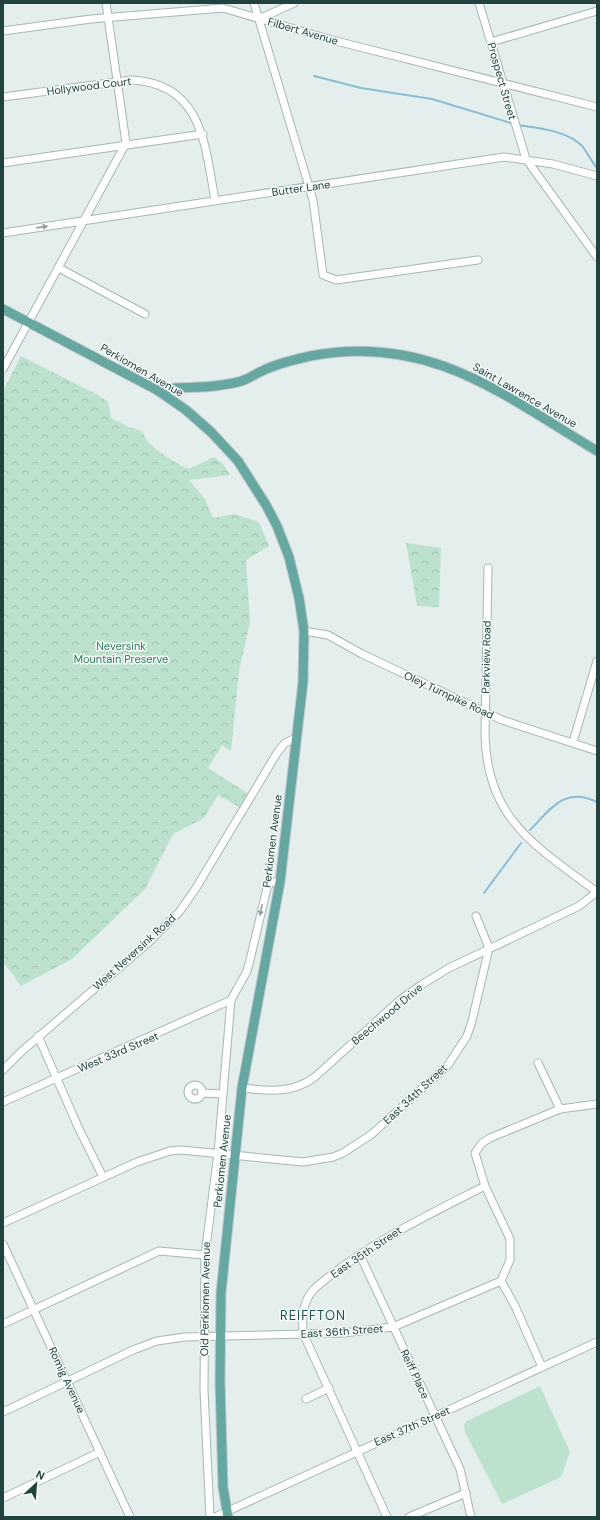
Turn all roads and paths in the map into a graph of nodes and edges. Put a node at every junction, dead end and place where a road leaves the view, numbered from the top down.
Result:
1 (106, 3) edge
2 (254, 3) edge
3 (294, 3) edge
4 (479, 3) edge
5 (597, 11) edge
6 (108, 18) junction
7 (259, 19) junction
8 (3, 31) edge
9 (491, 42) junction
10 (118, 81) junction
11 (503, 84) junction
12 (3, 97) edge
13 (597, 107) edge
14 (203, 134) junction
15 (126, 143) junction
16 (526, 159) junction
17 (3, 163) edge
18 (597, 176) edge
19 (310, 186) junction
20 (215, 200) junction
21 (85, 220) junction
22 (3, 233) edge
23 (597, 257) edge
24 (478, 260) dead end
25 (59, 268) junction
26 (3, 309) edge
27 (144, 314) dead end
28 (28, 322) junction
29 (3, 369) edge
30 (157, 390) junction
31 (597, 451) edge
32 (488, 568) dead end
33 (304, 631) junction
34 (597, 661) edge
35 (485, 712) junction
36 (296, 738) junction
37 (573, 742) junction
38 (597, 751) edge
39 (280, 882) junction
40 (597, 892) edge
41 (476, 916) dead end
42 (489, 948) junction
43 (231, 1000) junction
44 (38, 1036) junction
45 (538, 1063) dead end
46 (3, 1070) edge
47 (56, 1078) junction
48 (242, 1088) junction
49 (202, 1093) dead end
50 (223, 1094) junction
51 (3, 1102) edge
52 (597, 1104) edge
53 (560, 1109) junction
54 (218, 1153) junction
55 (234, 1156) junction
56 (103, 1177) junction
57 (485, 1186) junction
58 (3, 1223) edge
59 (3, 1244) edge
60 (360, 1254) junction
61 (204, 1255) junction
62 (501, 1281) junction
63 (34, 1310) junction
64 (3, 1324) edge
65 (393, 1327) junction
66 (302, 1333) junction
67 (203, 1336) junction
68 (222, 1336) junction
69 (597, 1342) edge
70 (542, 1367) junction
71 (68, 1382) junction
72 (329, 1388) junction
73 (306, 1399) dead end
74 (3, 1412) edge
75 (435, 1416) junction
76 (356, 1451) junction
77 (100, 1452) junction
78 (466, 1493) junction
79 (3, 1498) edge
80 (227, 1514) edge
81 (130, 1517) edge
82 (210, 1517) edge
83 (215, 1517) edge
84 (387, 1517) edge
85 (409, 1517) edge
86 (471, 1517) edge

1 - 6 street
2 - 7 street
3 - 7 street
4 - 9 street, Prospect Street
5 - 9 street
6 - 7 street, Filbert Avenue
6 - 8 street, Filbert Avenue
6 - 10 street
7 - 11 street, Filbert Avenue
7 - 19 street
9 - 11 street, Prospect Street
10 - 12 street, Hollywood Court
10 - 14 street, Hollywood Court
10 - 15 street
11 - 13 street, Filbert Avenue
11 - 16 street, Prospect Street
14 - 15 street
14 - 20 street, Hollywood Court
15 - 17 street
15 - 21 street
16 - 18 street, Butter Lane
16 - 19 street, Butter Lane
16 - 23 street, Prospect Street
19 - 20 street, Butter Lane
19 - 24 street
20 - 21 street, Butter Lane
22 -> 21 street, Butter Lane
21 - 25 street
25 - 27 street
25 - 28 street
26 - 28 main road, Perkiomen Avenue
28 - 29 street
28 - 30 main road, Perkiomen Avenue
30 - 31 main road, Saint Lawrence Avenue
30 - 33 main road, Perkiomen Avenue
32 - 35 street, Parkview Road
33 - 35 street, Oley Turnpike Road
33 - 36 main road, Perkiomen Avenue
34 - 37 street
35 - 37 street, Oley Turnpike Road
35 - 40 street, Parkview Road
36 - 39 main road, Perkiomen Avenue
36 - 44 street, West Neversink Road
37 - 38 street, Oley Turnpike Road
39 -> 43 street, Old Perkiomen Avenue
39 - 48 main road, Perkiomen Avenue
40 - 42 street, Beechwood Drive
41 - 42 street
42 - 48 street, Beechwood Drive
42 - 55 street, East 34th Street
43 - 47 street, West 33rd Street
43 - 50 street, Old Perkiomen Avenue
44 - 46 street, West Neversink Road
44 - 47 street
45 - 53 street
47 - 51 street, West 33rd Street
47 - 56 street
48 - 55 main road, Perkiomen Avenue
49 - 50 street
50 - 54 street, Old Perkiomen Avenue
52 - 53 street
53 - 57 street
54 - 55 street, East 34th Street
54 - 56 street, East 34th Street
54 - 61 street, Old Perkiomen Avenue
55 - 68 main road, Perkiomen Avenue
56 - 58 street, East 34th Street
57 - 60 street, East 35th Street
57 - 62 street
59 - 63 street, Romig Avenue
60 - 65 street, Reiff Place
60 - 66 street, East 35th Street
61 - 63 street
61 - 67 street, Old Perkiomen Avenue
62 - 65 street, East 36th Street
62 - 70 street
63 - 64 street
63 - 71 street, Romig Avenue
65 - 66 street, East 36th Street
65 - 75 street, Reiff Place
66 - 68 street, East 36th Street
66 - 72 street
67 - 68 street, East 36th Street
67 - 71 street, East 36th Street
67 - 82 street, Old Perkiomen Avenue
68 - 80 main road, Perkiomen Avenue
69 - 70 street, East 37th Street
70 - 75 street, East 37th Street
71 - 74 street, East 36th Street
71 - 77 street, Romig Avenue
72 - 73 street
72 - 76 street
75 - 76 street, East 37th Street
75 - 78 street, Reiff Place
76 - 80 street, East 37th Street
76 - 84 street
77 - 79 street
77 - 81 street, Romig Avenue
78 - 85 street
78 - 86 street, Reiff Place
80 - 83 street, East 37th Street

